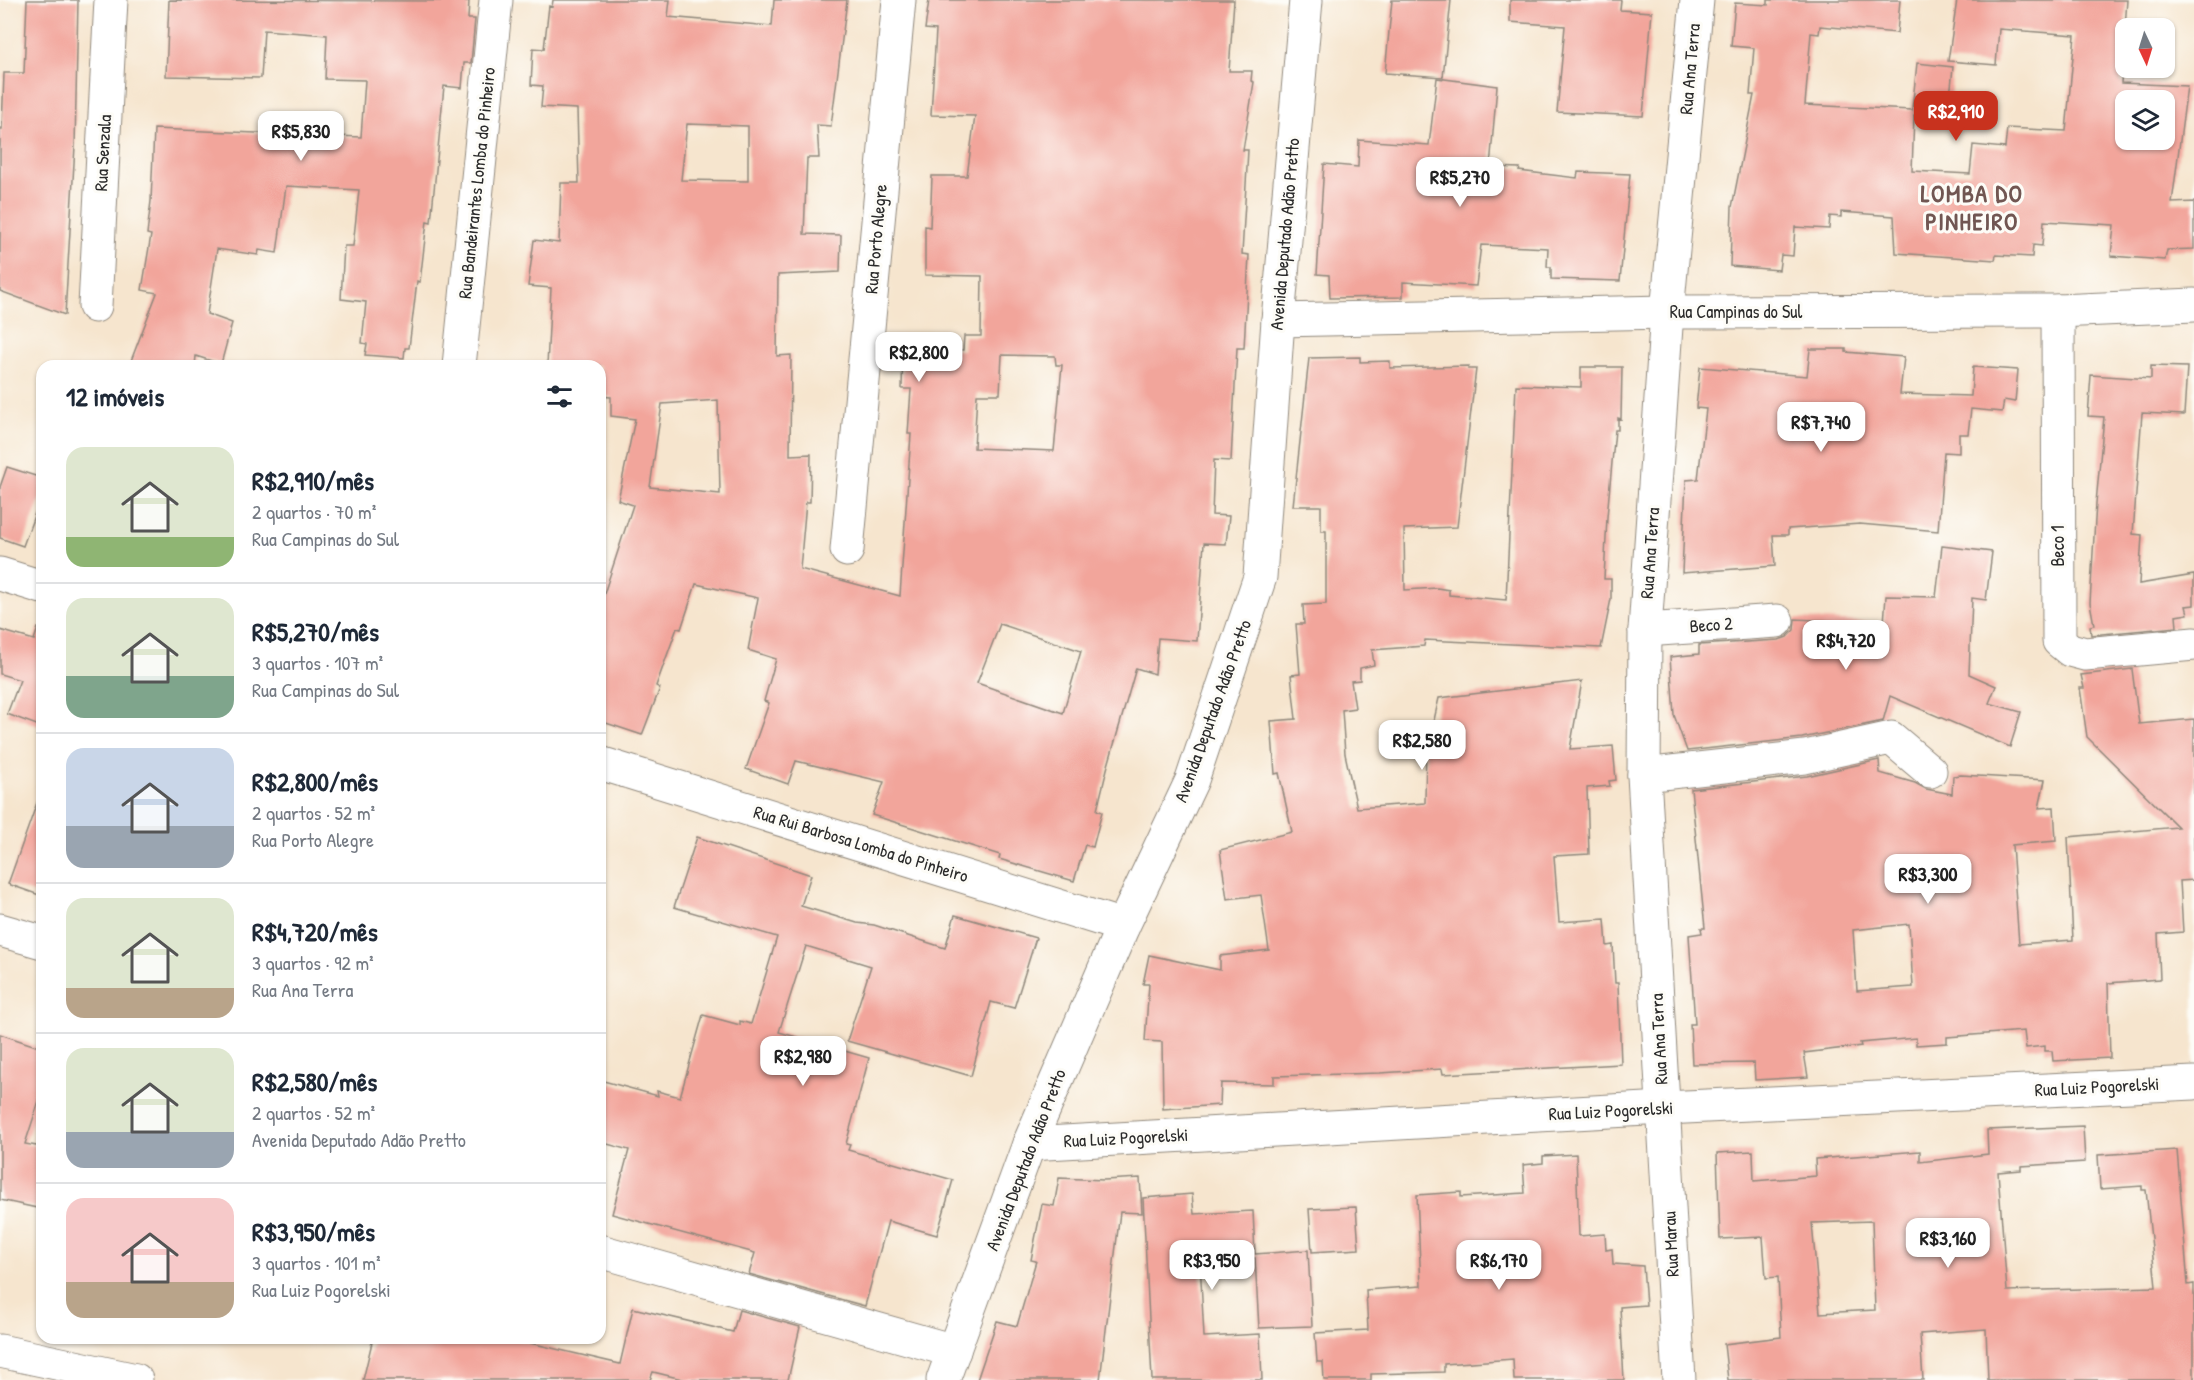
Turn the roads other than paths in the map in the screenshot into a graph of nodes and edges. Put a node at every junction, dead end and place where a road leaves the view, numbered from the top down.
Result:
1 (111, 0) edge
2 (495, 0) edge
3 (899, 0) edge
4 (1306, 0) edge
5 (1697, 0) edge
6 (2194, 305) edge
7 (95, 306) dead end
8 (2058, 311) junction
9 (1667, 312) junction
10 (1278, 320) junction
11 (460, 360) edge
12 (847, 550) dead end
13 (0, 574) edge
14 (36, 585) edge
15 (1777, 621) dead end
16 (1645, 630) junction
17 (2194, 644) edge
18 (606, 765) edge
19 (1930, 771) dead end
20 (1644, 776) junction
21 (1123, 926) junction
22 (0, 930) edge
23 (36, 940) edge
24 (2194, 1083) edge
25 (1664, 1108) junction
26 (1029, 1144) junction
27 (606, 1253) edge
28 (0, 1350) edge
29 (949, 1366) edge
30 (136, 1380) edge
31 (1679, 1380) edge

1 - 7 street, Rua Senzala
2 - 11 street, Rua Bandeirantes Lomba do Pinheiro
3 - 12 street, Rua Porto Alegre
4 - 10 street, Avenida Deputado Adão Pretto
5 - 9 street, Rua Ana Terra
6 - 8 street, Rua Campinas do Sul
8 - 9 street, Rua Campinas do Sul
8 - 17 street, Beco 1
9 - 10 street, Rua Campinas do Sul
9 - 16 street, Rua Ana Terra
10 - 21 street, Avenida Deputado Adão Pretto
13 - 14 street
15 - 16 street, Beco 2
16 - 20 street, Rua Ana Terra
18 - 21 street, Rua Rui Barbosa Lomba do Pinheiro
19 - 20 street
20 - 25 street, Rua Ana Terra
21 - 26 street, Avenida Deputado Adão Pretto
22 - 23 street
24 - 25 street, Rua Luiz Pogorelski
25 - 26 street, Rua Luiz Pogorelski
25 - 31 street, Rua Marau
26 - 29 street, Avenida Deputado Adão Pretto
27 - 29 street
28 - 30 street

